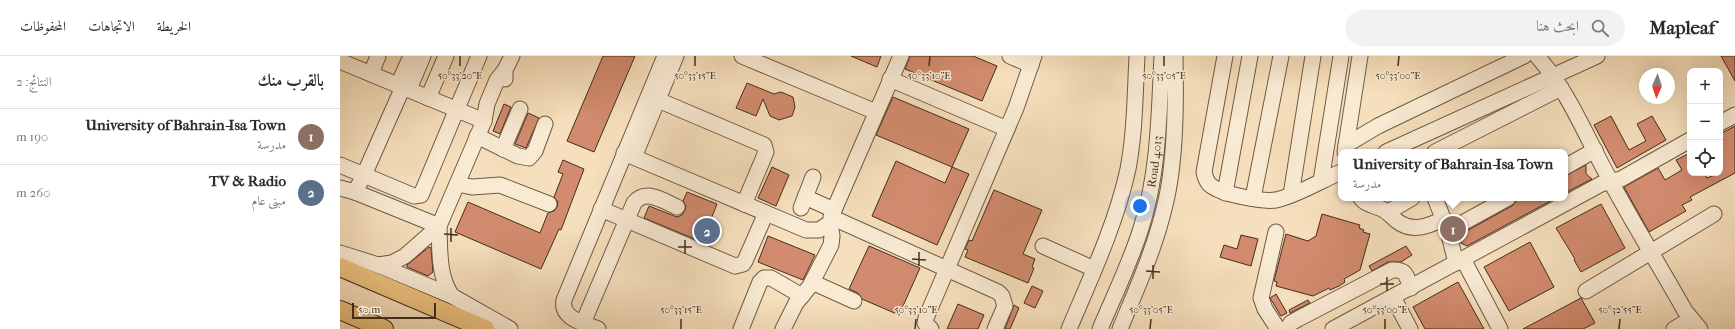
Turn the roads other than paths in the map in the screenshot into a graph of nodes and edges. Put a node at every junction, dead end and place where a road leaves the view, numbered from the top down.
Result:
1 (378, 56) edge
2 (411, 56) edge
3 (423, 56) edge
4 (446, 56) edge
5 (479, 56) edge
6 (512, 56) edge
7 (665, 56) edge
8 (676, 56) edge
9 (742, 56) edge
10 (901, 56) edge
11 (1010, 56) edge
12 (1137, 56) edge
13 (1162, 56) edge
14 (1225, 56) edge
15 (1250, 56) edge
16 (1281, 56) edge
17 (1313, 56) edge
18 (1341, 56) edge
19 (1360, 56) edge
20 (1524, 56) edge
21 (1537, 56) edge
22 (1597, 56) edge
23 (1176, 59) edge
24 (340, 60) edge
25 (1032, 61) edge
26 (371, 74) junction
27 (1554, 75) junction
28 (662, 78) junction
29 (890, 79) junction
30 (403, 87) junction
31 (1562, 88) junction
32 (428, 98) junction
33 (658, 100) junction
34 (520, 109) dead end
35 (457, 110) junction
36 (876, 112) junction
37 (1735, 115) edge
38 (485, 119) junction
39 (1723, 121) edge
40 (545, 124) dead end
41 (1007, 129) junction
42 (477, 136) junction
43 (1687, 142) edge
44 (503, 149) junction
45 (1345, 149) edge
46 (1393, 149) edge
47 (1441, 149) edge
48 (1595, 150) junction
49 (629, 155) junction
50 (340, 165) edge
51 (1568, 165) edge
52 (1338, 173) edge
53 (364, 175) junction
54 (813, 177) dead end
55 (1321, 181) junction
56 (1611, 182) junction
57 (457, 184) junction
58 (340, 188) edge
59 (355, 192) junction
60 (1225, 193) junction
61 (1291, 195) junction
62 (1253, 198) junction
63 (1363, 201) edge
64 (1407, 201) edge
65 (1436, 201) edge
66 (1501, 201) edge
67 (549, 204) dead end
68 (744, 204) junction
69 (677, 207) dead end
70 (601, 209) junction
71 (1388, 212) junction
72 (766, 213) junction
73 (1714, 214) dead end
74 (832, 217) junction
75 (627, 220) junction
76 (1446, 225) junction
77 (439, 226) junction
78 (1276, 232) dead end
79 (1043, 246) dead end
80 (1651, 251) junction
81 (340, 253) edge
82 (1460, 261) junction
83 (378, 265) junction
84 (340, 267) edge
85 (946, 269) junction
86 (1094, 269) junction
87 (812, 282) junction
88 (1411, 288) junction
89 (1586, 291) dead end
90 (452, 296) junction
91 (802, 296) junction
92 (1393, 298) junction
93 (854, 301) dead end
94 (340, 310) edge
95 (583, 323) junction
96 (1695, 324) edge
97 (383, 329) edge
98 (485, 329) edge
99 (510, 329) edge
100 (598, 329) edge
101 (741, 329) edge
102 (783, 329) edge
103 (931, 329) edge
104 (995, 329) edge
105 (1069, 329) edge
106 (1100, 329) edge
107 (1120, 329) edge
108 (1278, 329) edge
109 (1287, 329) edge
110 (1333, 329) edge
111 (1410, 329) edge
112 (1500, 329) edge
113 (1674, 329) edge

1 - 26 street
2 - 30 street
3 - 30 street
4 - 32 street
5 - 35 street
6 - 38 street
7 - 28 street
8 - 28 street
9 - 36 street
10 - 29 street
11 - 25 street
12 - 86 street
13 - 106 street, Road 4013
14 - 60 street
15 - 60 street
16 - 62 street
17 - 61 street
18 - 55 street
19 - 45 street
20 - 45 street
21 - 27 street
22 - 27 street
23 - 107 street, Road 4013
24 - 26 street
25 - 41 street
26 - 30 street
27 - 31 street
27 - 46 street
28 - 33 street
28 - 49 street
29 - 36 street
29 - 41 street
30 - 32 street
30 - 53 street
31 - 47 street
31 - 48 street
32 - 35 street
33 - 49 street
33 - 68 street
34 - 44 street
35 - 38 street
35 - 53 street
36 - 74 street
37 - 39 street
38 - 42 street
40 - 44 street
41 - 85 street
42 - 44 street
42 - 57 street
43 - 56 street
48 - 51 street
48 - 56 street
49 - 68 street
49 - 70 street
50 - 53 street
52 - 55 street
53 - 59 street
54 - 74 street
55 - 61 street
56 - 80 street
56 - 82 street
57 - 67 street
57 - 77 street
58 - 59 street
59 - 77 street
60 - 62 street
61 - 62 street
63 - 71 street
64 - 71 street
65 - 76 street
66 - 76 street
68 - 72 street
69 - 75 street
70 - 75 street
70 - 95 street
71 - 76 street
72 - 74 street
72 - 75 street
73 - 80 street
74 - 85 street
74 - 87 street
75 - 95 street
76 - 82 street
77 - 83 street
77 - 90 street
78 - 108 street
79 - 86 street
80 - 89 street
80 - 96 street
81 - 83 street
82 - 88 street
82 - 112 street
83 - 90 street
84 - 98 main road
85 - 103 street
85 - 104 street
86 - 105 street
87 - 91 street
87 - 93 street
88 - 92 street
88 - 109 street
90 - 99 street
91 - 101 street
91 - 102 street
92 - 110 street
92 - 111 street
94 - 97 main road
95 - 100 street
96 - 113 street

